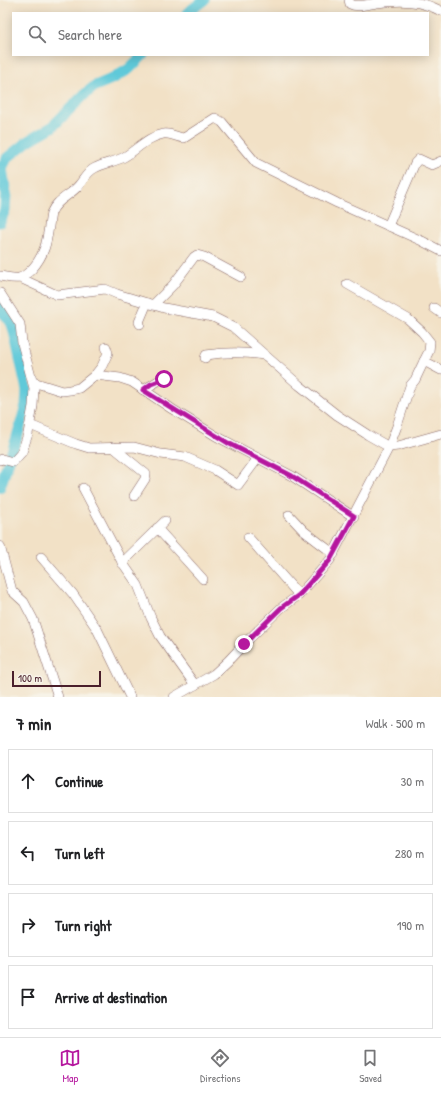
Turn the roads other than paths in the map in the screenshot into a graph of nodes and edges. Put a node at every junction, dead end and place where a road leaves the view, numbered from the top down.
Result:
1 (349, 0) edge
2 (441, 11) edge
3 (441, 161) edge
4 (388, 226) junction
5 (441, 252) edge
6 (0, 276) edge
7 (241, 277) dead end
8 (20, 278) junction
9 (347, 284) dead end
10 (0, 293) edge
11 (150, 304) junction
12 (140, 324) dead end
13 (106, 347) dead end
14 (264, 355) junction
15 (205, 358) dead end
16 (424, 361) junction
17 (441, 370) edge
18 (95, 375) junction
19 (168, 375) dead end
20 (33, 382) junction
21 (143, 390) junction
22 (30, 424) junction
23 (441, 434) edge
24 (113, 446) junction
25 (389, 447) junction
26 (258, 458) junction
27 (6, 461) edge
28 (83, 488) dead end
29 (134, 496) dead end
30 (289, 515) dead end
31 (354, 516) junction
32 (165, 521) dead end
33 (157, 528) junction
34 (248, 537) dead end
35 (0, 546) edge
36 (334, 554) junction
37 (41, 558) dead end
38 (122, 563) junction
39 (203, 579) dead end
40 (299, 595) junction
41 (195, 685) junction
42 (58, 697) edge
43 (130, 697) edge
44 (174, 697) edge

1 - 2 street
3 - 4 street
4 - 5 street
4 - 8 street
6 - 8 street
7 - 11 street
8 - 11 street
9 - 16 street
10 - 20 street
11 - 12 street
11 - 14 street
13 - 18 street
14 - 15 street
14 - 25 street
16 - 17 street
16 - 25 street
18 - 20 street
18 - 21 street
19 - 21 street
20 - 22 street
21 - 26 street
22 - 24 street
22 - 27 street
23 - 25 street
24 - 26 street
24 - 29 street
25 - 31 street
26 - 31 street
28 - 38 street
30 - 36 street
31 - 36 street
32 - 33 street
33 - 38 street
33 - 39 street
34 - 40 street
35 - 42 street
36 - 40 street
37 - 43 street
38 - 41 street
40 - 41 street
41 - 44 street

